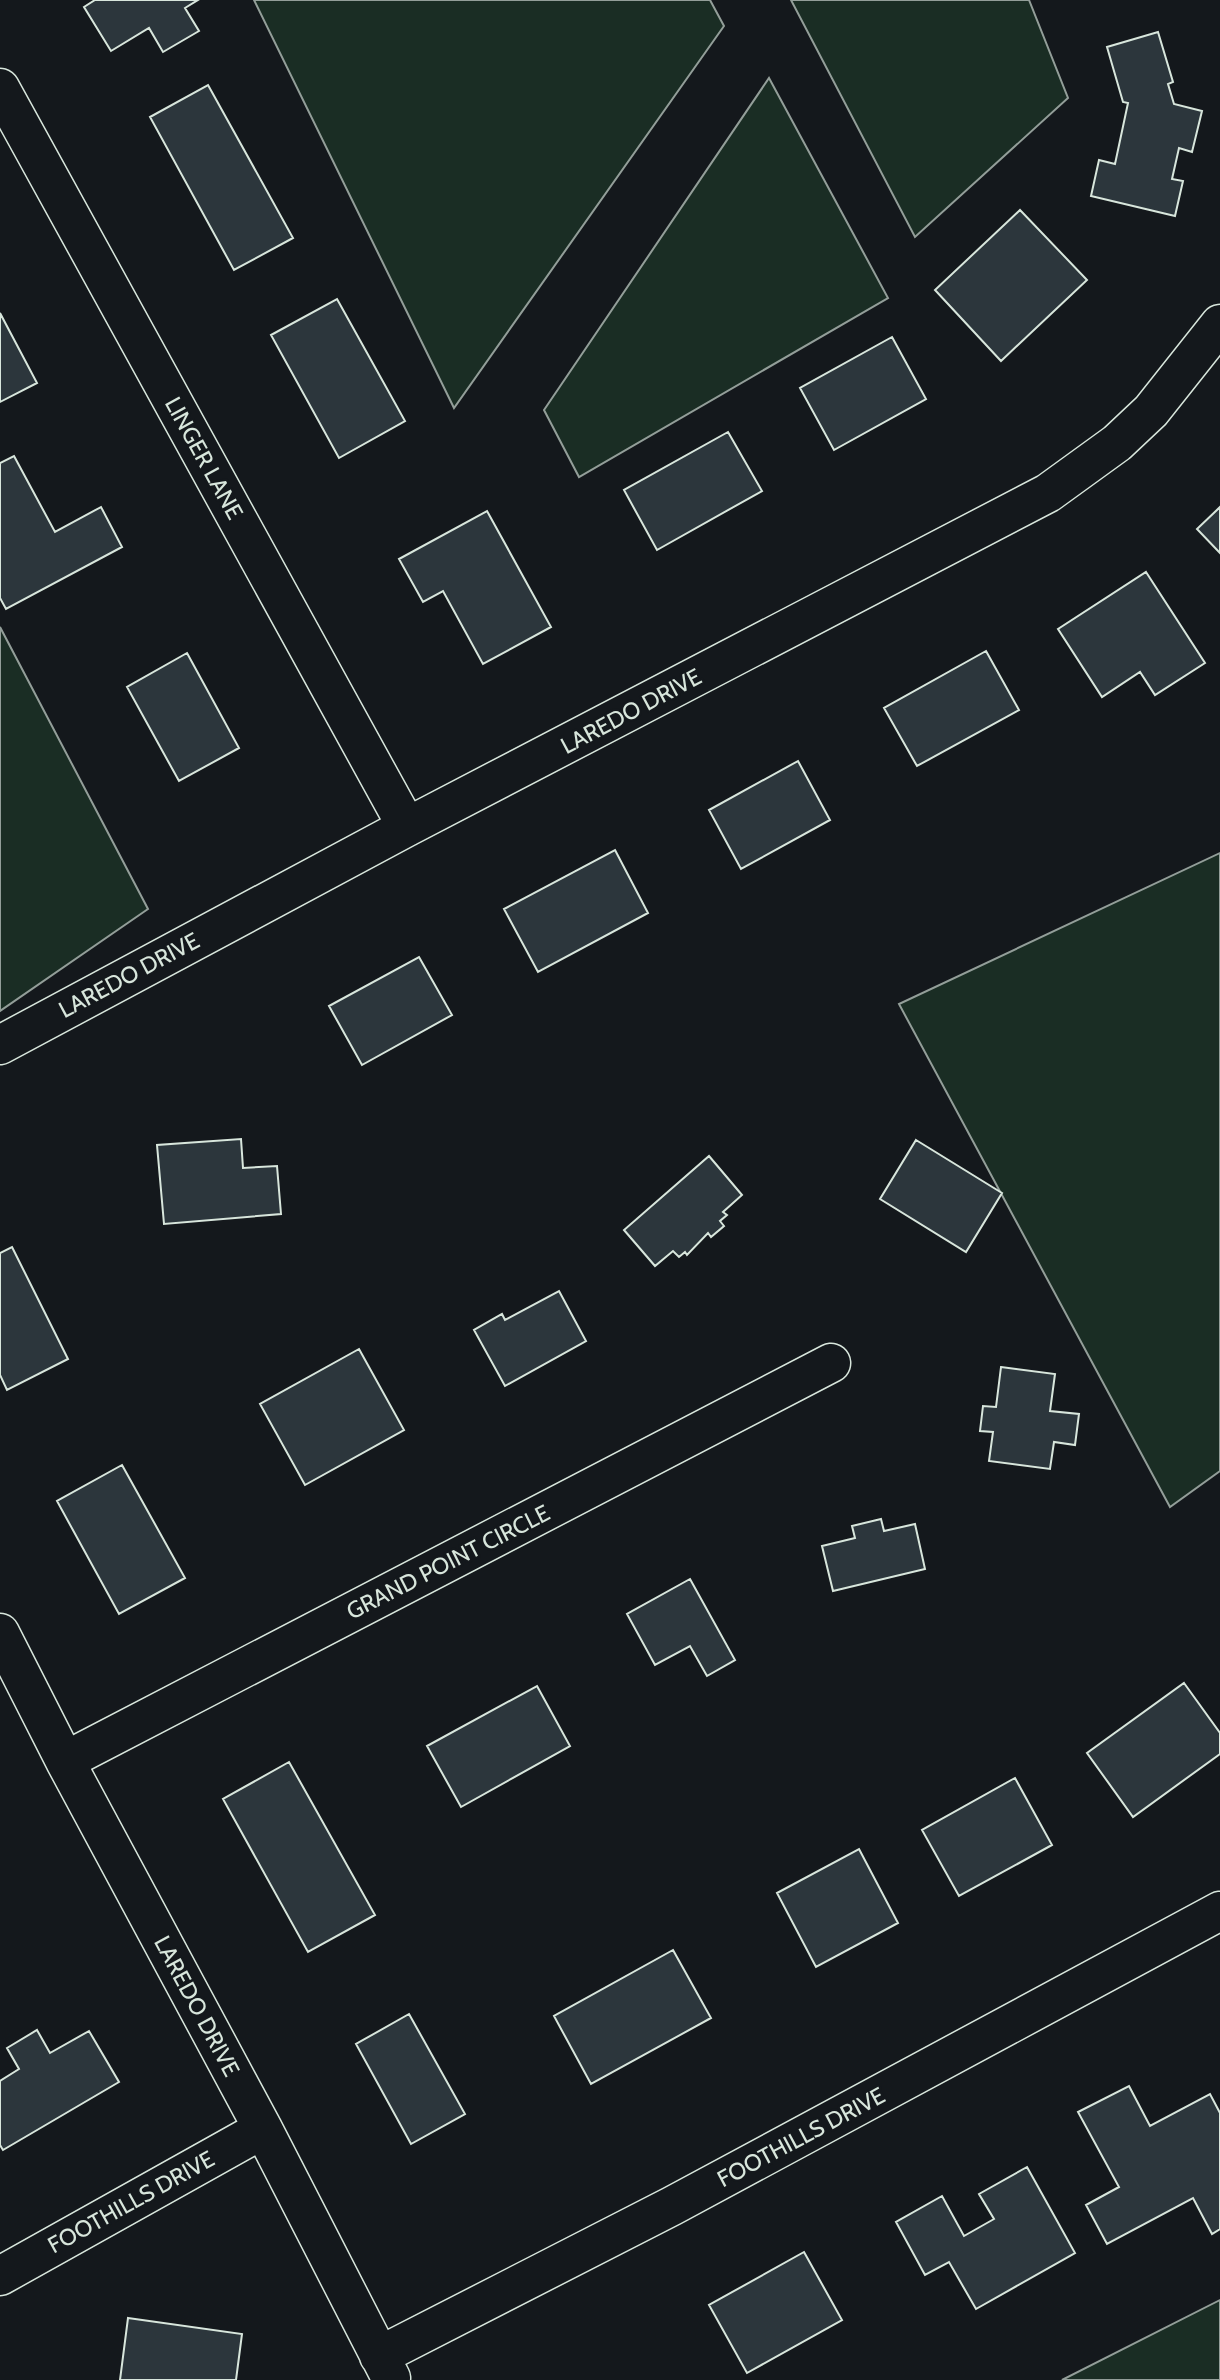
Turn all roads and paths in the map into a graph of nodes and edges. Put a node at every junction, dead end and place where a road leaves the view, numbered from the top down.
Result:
1 (0, 88) edge
2 (1220, 324) edge
3 (407, 827) junction
4 (0, 1045) edge
5 (831, 1363) dead end
6 (0, 1633) edge
7 (65, 1761) junction
8 (1220, 1911) edge
9 (263, 2129) junction
10 (0, 2276) edge
11 (385, 2368) edge

1 - 3 street, LINGER LANE
2 - 3 street, LAREDO DRIVE
3 - 4 street, LAREDO DRIVE
5 - 7 street, GRAND POINT CIRCLE
6 - 7 street, LAREDO DRIVE
7 - 9 street, LAREDO DRIVE
8 - 11 street, FOOTHILLS DRIVE
9 - 10 street, FOOTHILLS DRIVE
9 - 11 street, LAREDO DRIVE

